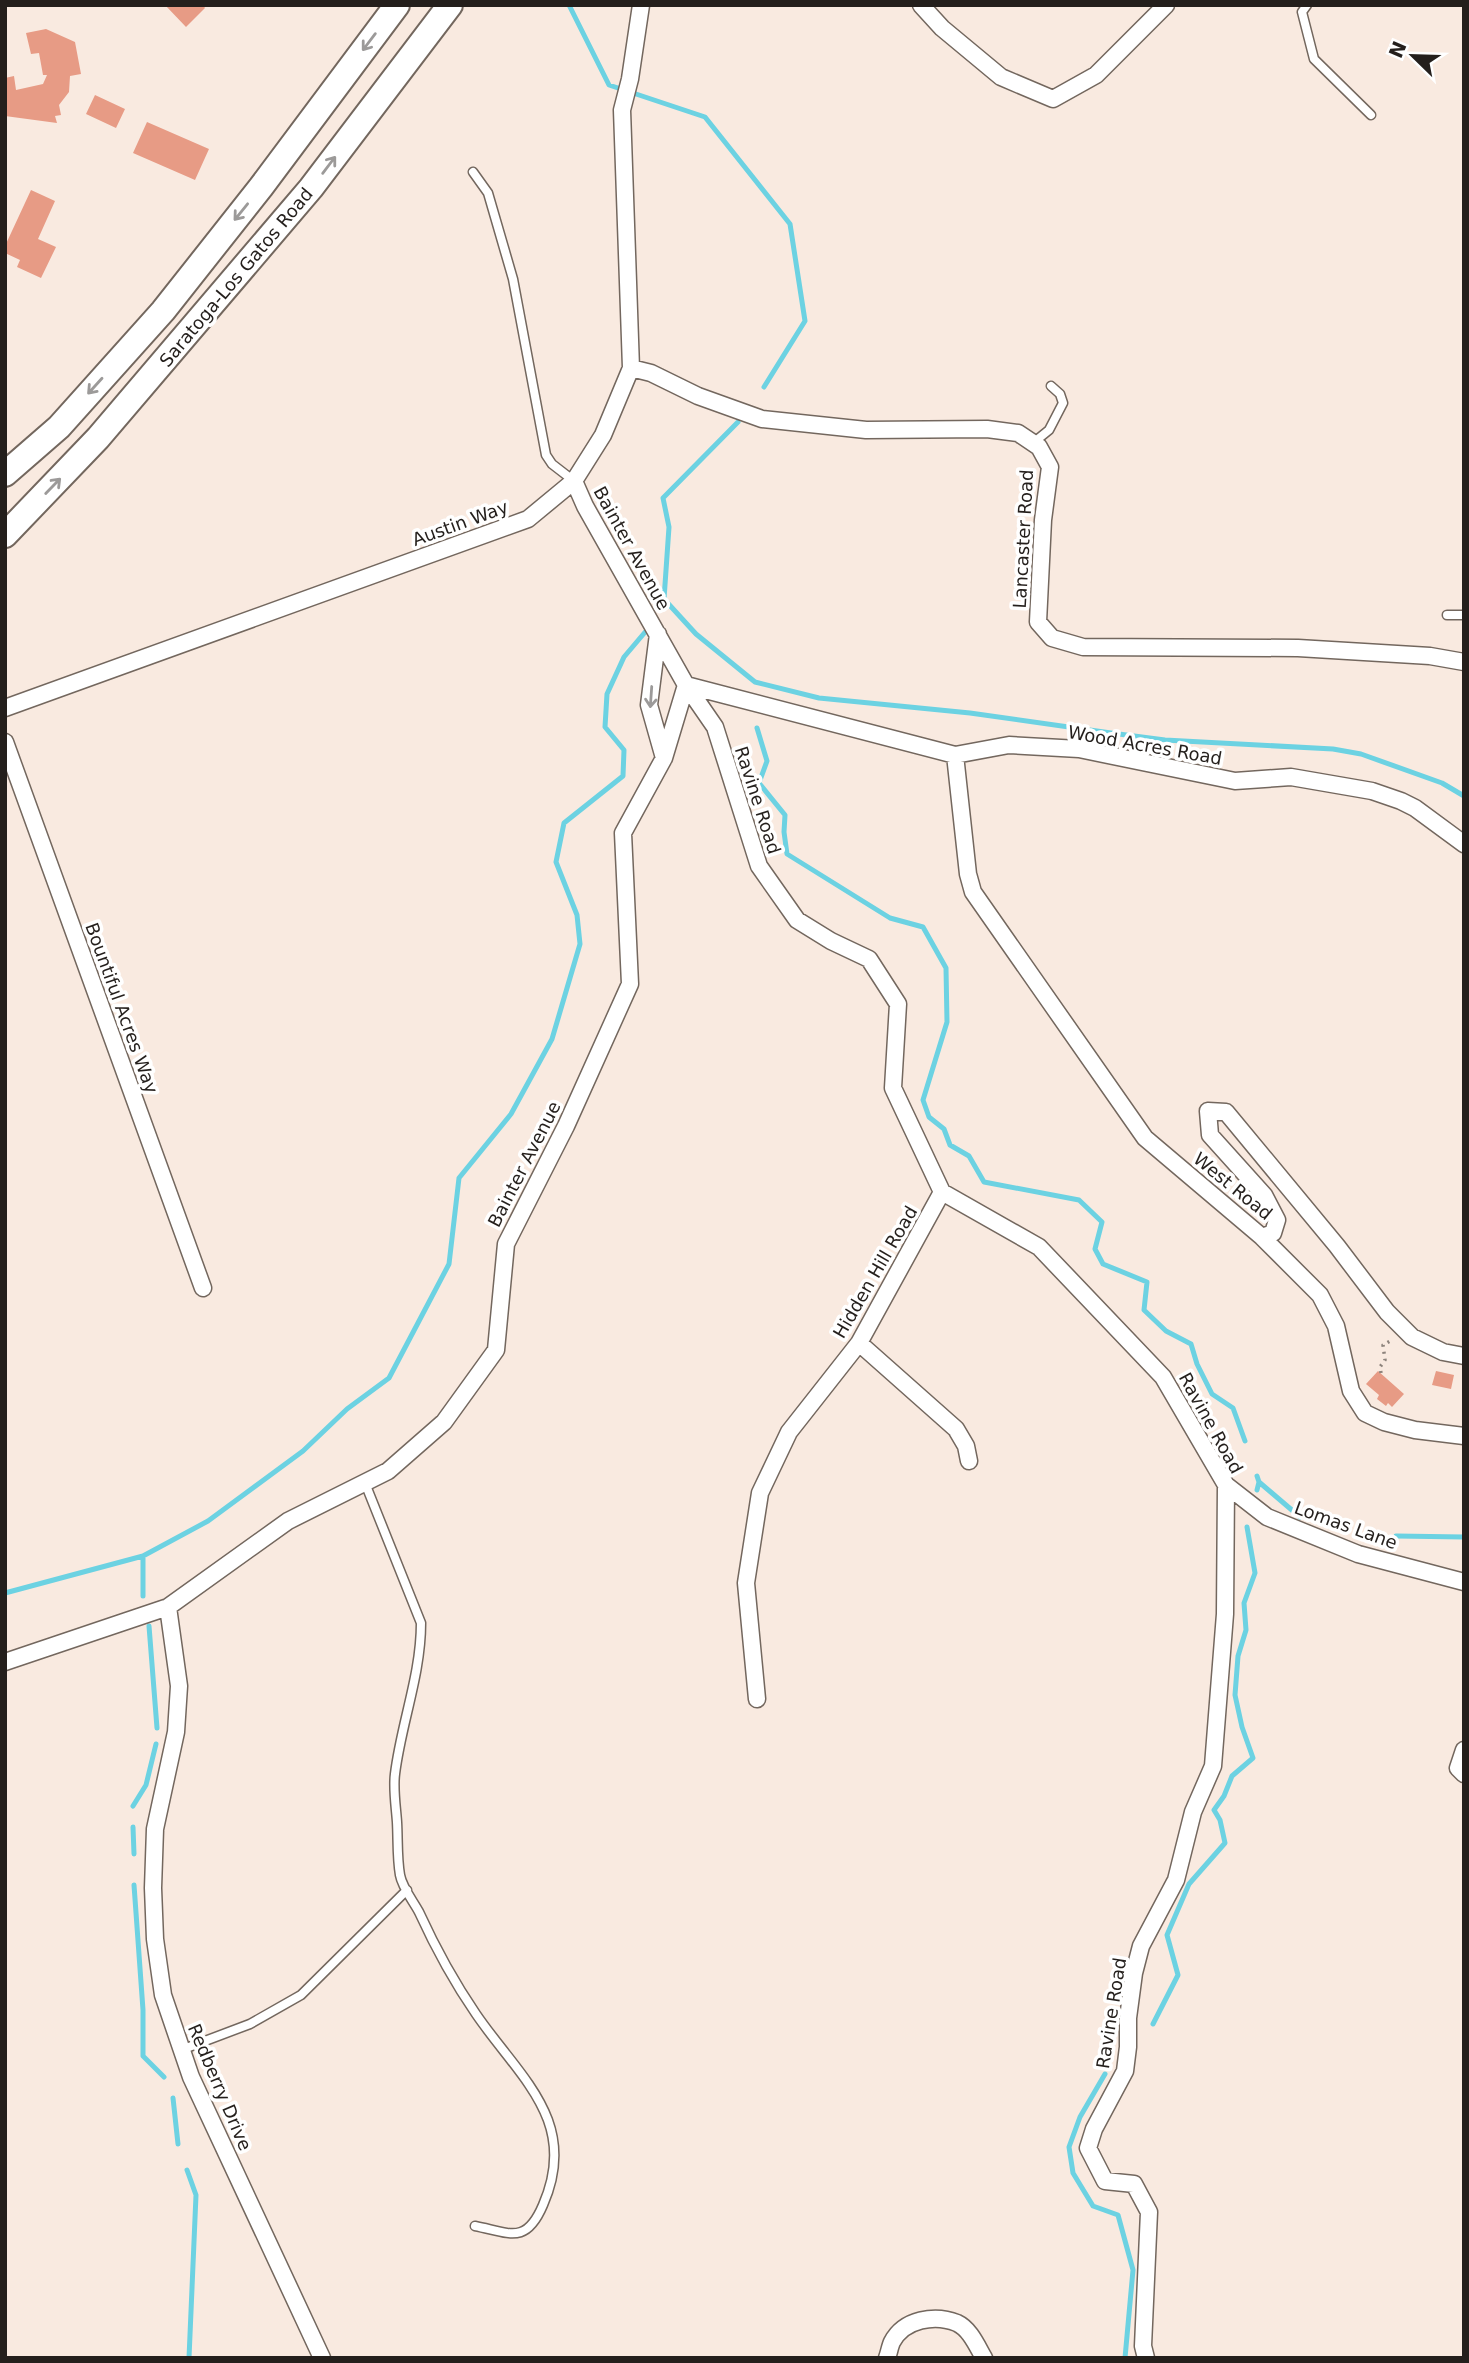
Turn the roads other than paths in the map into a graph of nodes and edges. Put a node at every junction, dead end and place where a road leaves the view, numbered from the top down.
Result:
1 (397, 5) edge
2 (450, 5) edge
3 (640, 5) edge
4 (920, 5) edge
5 (1166, 5) edge
6 (1307, 5) edge
7 (1371, 115) dead end
8 (473, 172) dead end
9 (631, 368) junction
10 (1051, 386) dead end
11 (1033, 443) junction
12 (5, 474) edge
13 (574, 481) junction
14 (5, 535) edge
15 (1447, 615) dead end
16 (1464, 615) edge
17 (658, 634) junction
18 (1464, 662) edge
19 (686, 685) junction
20 (5, 708) edge
21 (5, 742) edge
22 (956, 755) junction
23 (664, 758) junction
24 (1464, 844) edge
25 (942, 1192) junction
26 (1262, 1237) junction
27 (203, 1288) dead end
28 (859, 1343) junction
29 (1464, 1356) edge
30 (1464, 1436) edge
31 (970, 1461) dead end
32 (365, 1483) junction
33 (1226, 1485) junction
34 (1464, 1582) edge
35 (168, 1606) junction
36 (5, 1662) edge
37 (757, 1699) dead end
38 (1464, 1751) edge
39 (1464, 1774) edge
40 (407, 1890) junction
41 (181, 2050) junction
42 (475, 2226) dead end
43 (322, 2358) edge
44 (887, 2358) edge
45 (985, 2358) edge
46 (1146, 2358) edge

1 -> 12 main road, Saratoga-Los Gatos Road
14 -> 2 main road, Saratoga-Los Gatos Road
3 - 9 street, Austin Way
4 - 5 street
6 - 7 lane
8 - 13 lane
9 - 11 street
9 - 13 street, Austin Way
10 - 11 lane
11 - 18 street, Lancaster Road
13 - 17 street, Bainter Avenue
13 - 20 street, Austin Way
15 - 16 lane
17 - 19 street, Bainter Avenue
17 -> 23 street, Bainter Avenue
19 - 22 street, Wood Acres Road
19 - 23 street, Bainter Avenue
19 - 25 street, Ravine Road
21 - 27 street, Bountiful Acres Way
22 - 24 street, Wood Acres Road
22 - 26 street, West Road
23 - 32 street, Bainter Avenue
25 - 28 street, Hidden Hill Road
25 - 33 street, Ravine Road
26 - 29 street, West Road
26 - 30 street
28 - 31 street
28 - 37 street, Hidden Hill Road
32 - 35 street, Bainter Avenue
32 - 40 lane
33 - 34 street, Lomas Lane
33 - 46 street, Ravine Road
35 - 36 street, Bainter Avenue
35 - 41 street, Redberry Drive
38 - 39 street
40 - 41 lane
40 - 42 lane
41 - 43 street, Redberry Drive
44 - 45 street

